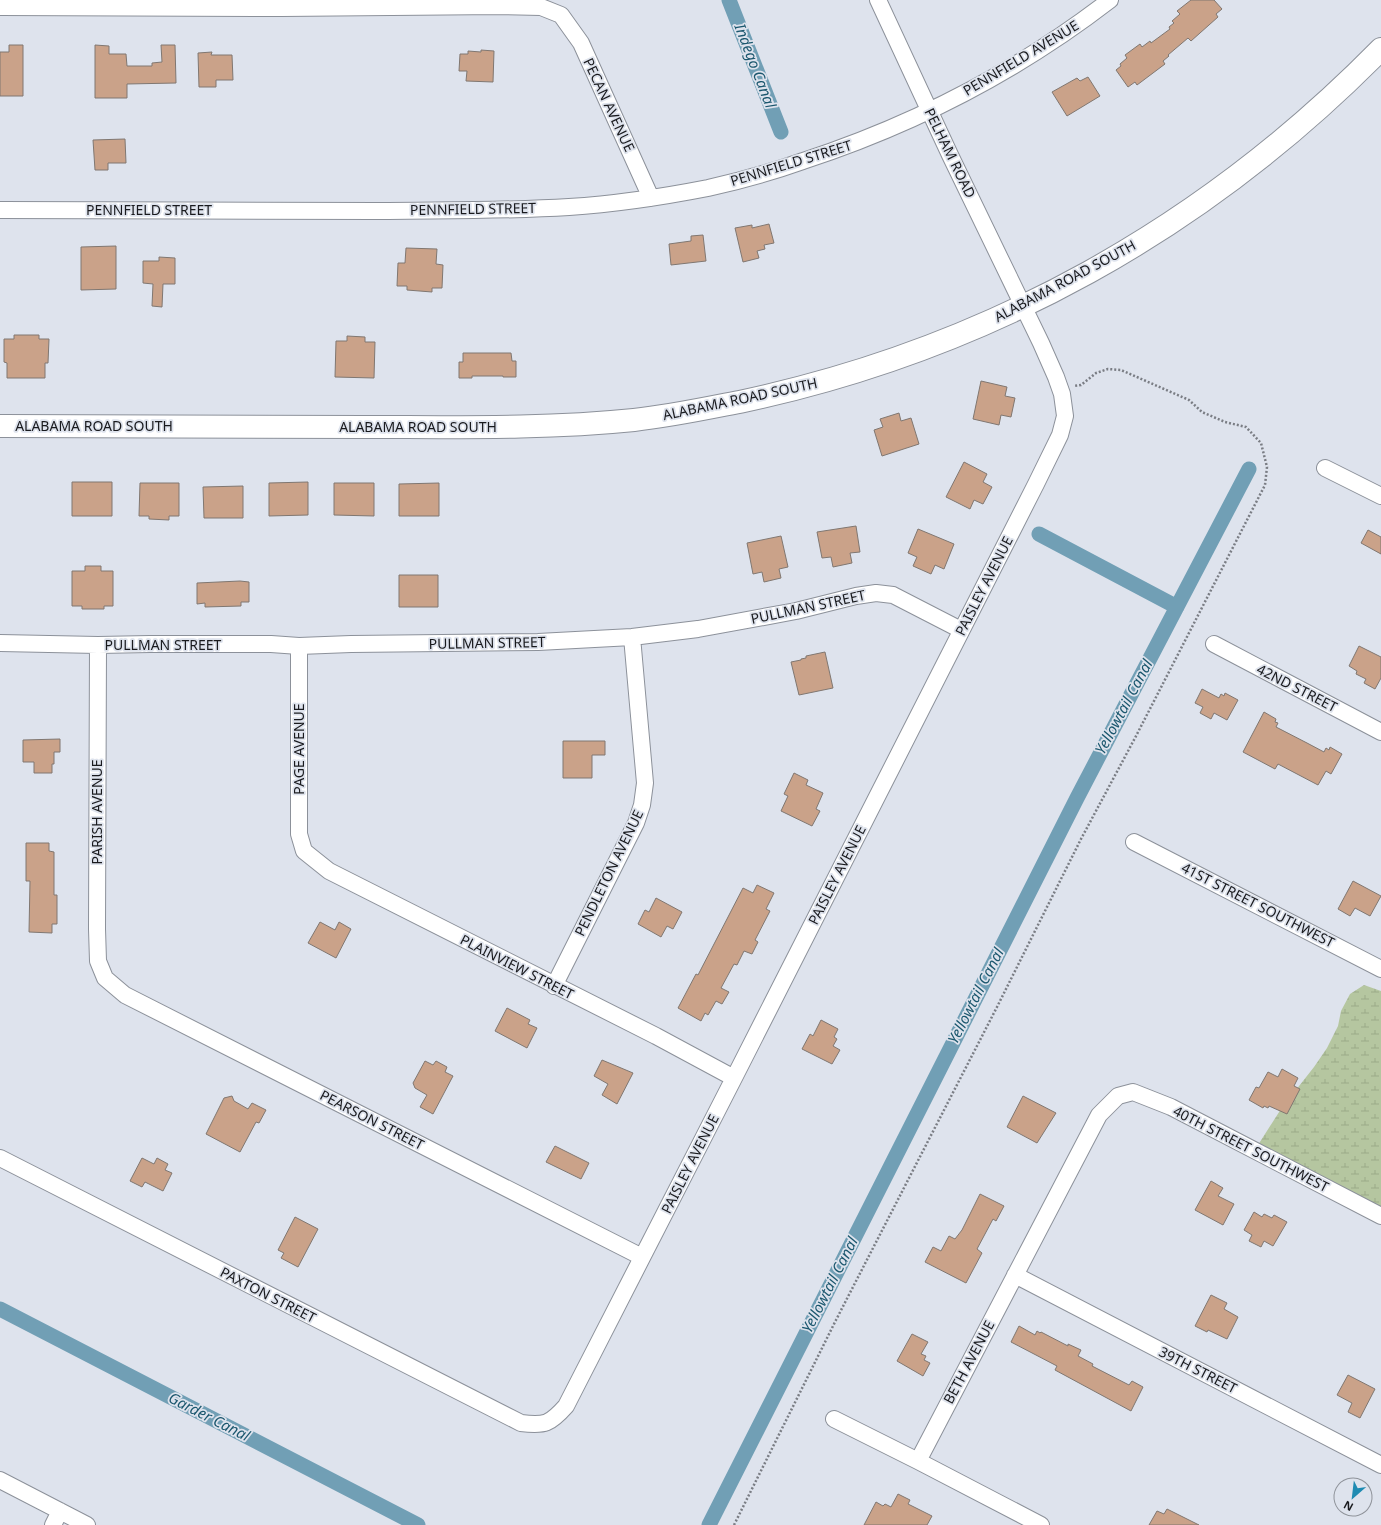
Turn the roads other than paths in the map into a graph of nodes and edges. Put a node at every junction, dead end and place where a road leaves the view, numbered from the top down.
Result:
1 (878, 0) edge
2 (1110, 0) edge
3 (0, 7) edge
4 (1381, 48) edge
5 (930, 111) junction
6 (651, 198) junction
7 (0, 210) edge
8 (1023, 306) junction
9 (0, 426) edge
10 (1325, 468) dead end
11 (1381, 496) edge
12 (961, 630) junction
13 (632, 637) junction
14 (0, 643) edge
15 (1214, 644) dead end
16 (98, 645) junction
17 (299, 646) junction
18 (1381, 732) edge
19 (1134, 842) dead end
20 (304, 850) joint
21 (1381, 969) edge
22 (105, 978) joint
23 (554, 986) junction
24 (734, 1078) junction
25 (1118, 1096) joint
26 (0, 1158) edge
27 (1381, 1216) edge
28 (642, 1257) junction
29 (1015, 1275) junction
30 (834, 1419) dead end
31 (538, 1425) joint
32 (918, 1461) junction
33 (1381, 1465) edge
34 (0, 1480) edge
35 (57, 1518) edge
36 (87, 1525) edge
37 (1041, 1525) edge

1 - 5 street, PELHAM ROAD
2 - 5 street, PENNFIELD AVENUE
3 - 6 street, PECAN AVENUE
4 - 8 street, ALABAMA ROAD SOUTH
5 - 6 street, PENNFIELD STREET
5 - 8 street, PELHAM ROAD
6 - 7 street, PENNFIELD STREET
8 - 9 street, ALABAMA ROAD SOUTH
8 - 12 street, PAISLEY AVENUE
10 - 11 street
12 - 13 street, PULLMAN STREET
12 - 24 street, PAISLEY AVENUE
13 - 17 street, PULLMAN STREET
13 - 23 street, PENDLETON AVENUE
14 - 16 street, PULLMAN STREET
15 - 18 street, 42ND STREET
16 - 17 street, PULLMAN STREET
16 - 22 street, PARISH AVENUE
17 - 20 street, PAGE AVENUE
19 - 21 street, 41ST STREET SOUTHWEST
20 - 23 street, PLAINVIEW STREET
22 - 28 street, PEARSON STREET
23 - 24 street, PLAINVIEW STREET
24 - 28 street, PAISLEY AVENUE
25 - 27 street, 40TH STREET SOUTHWEST
25 - 29 street, BETH AVENUE
26 - 31 street, PAXTON STREET
28 - 31 street, PAISLEY AVENUE
29 - 32 street, BETH AVENUE
29 - 33 street, 39TH STREET
30 - 32 street
32 - 37 street
34 - 35 street
35 - 36 street

